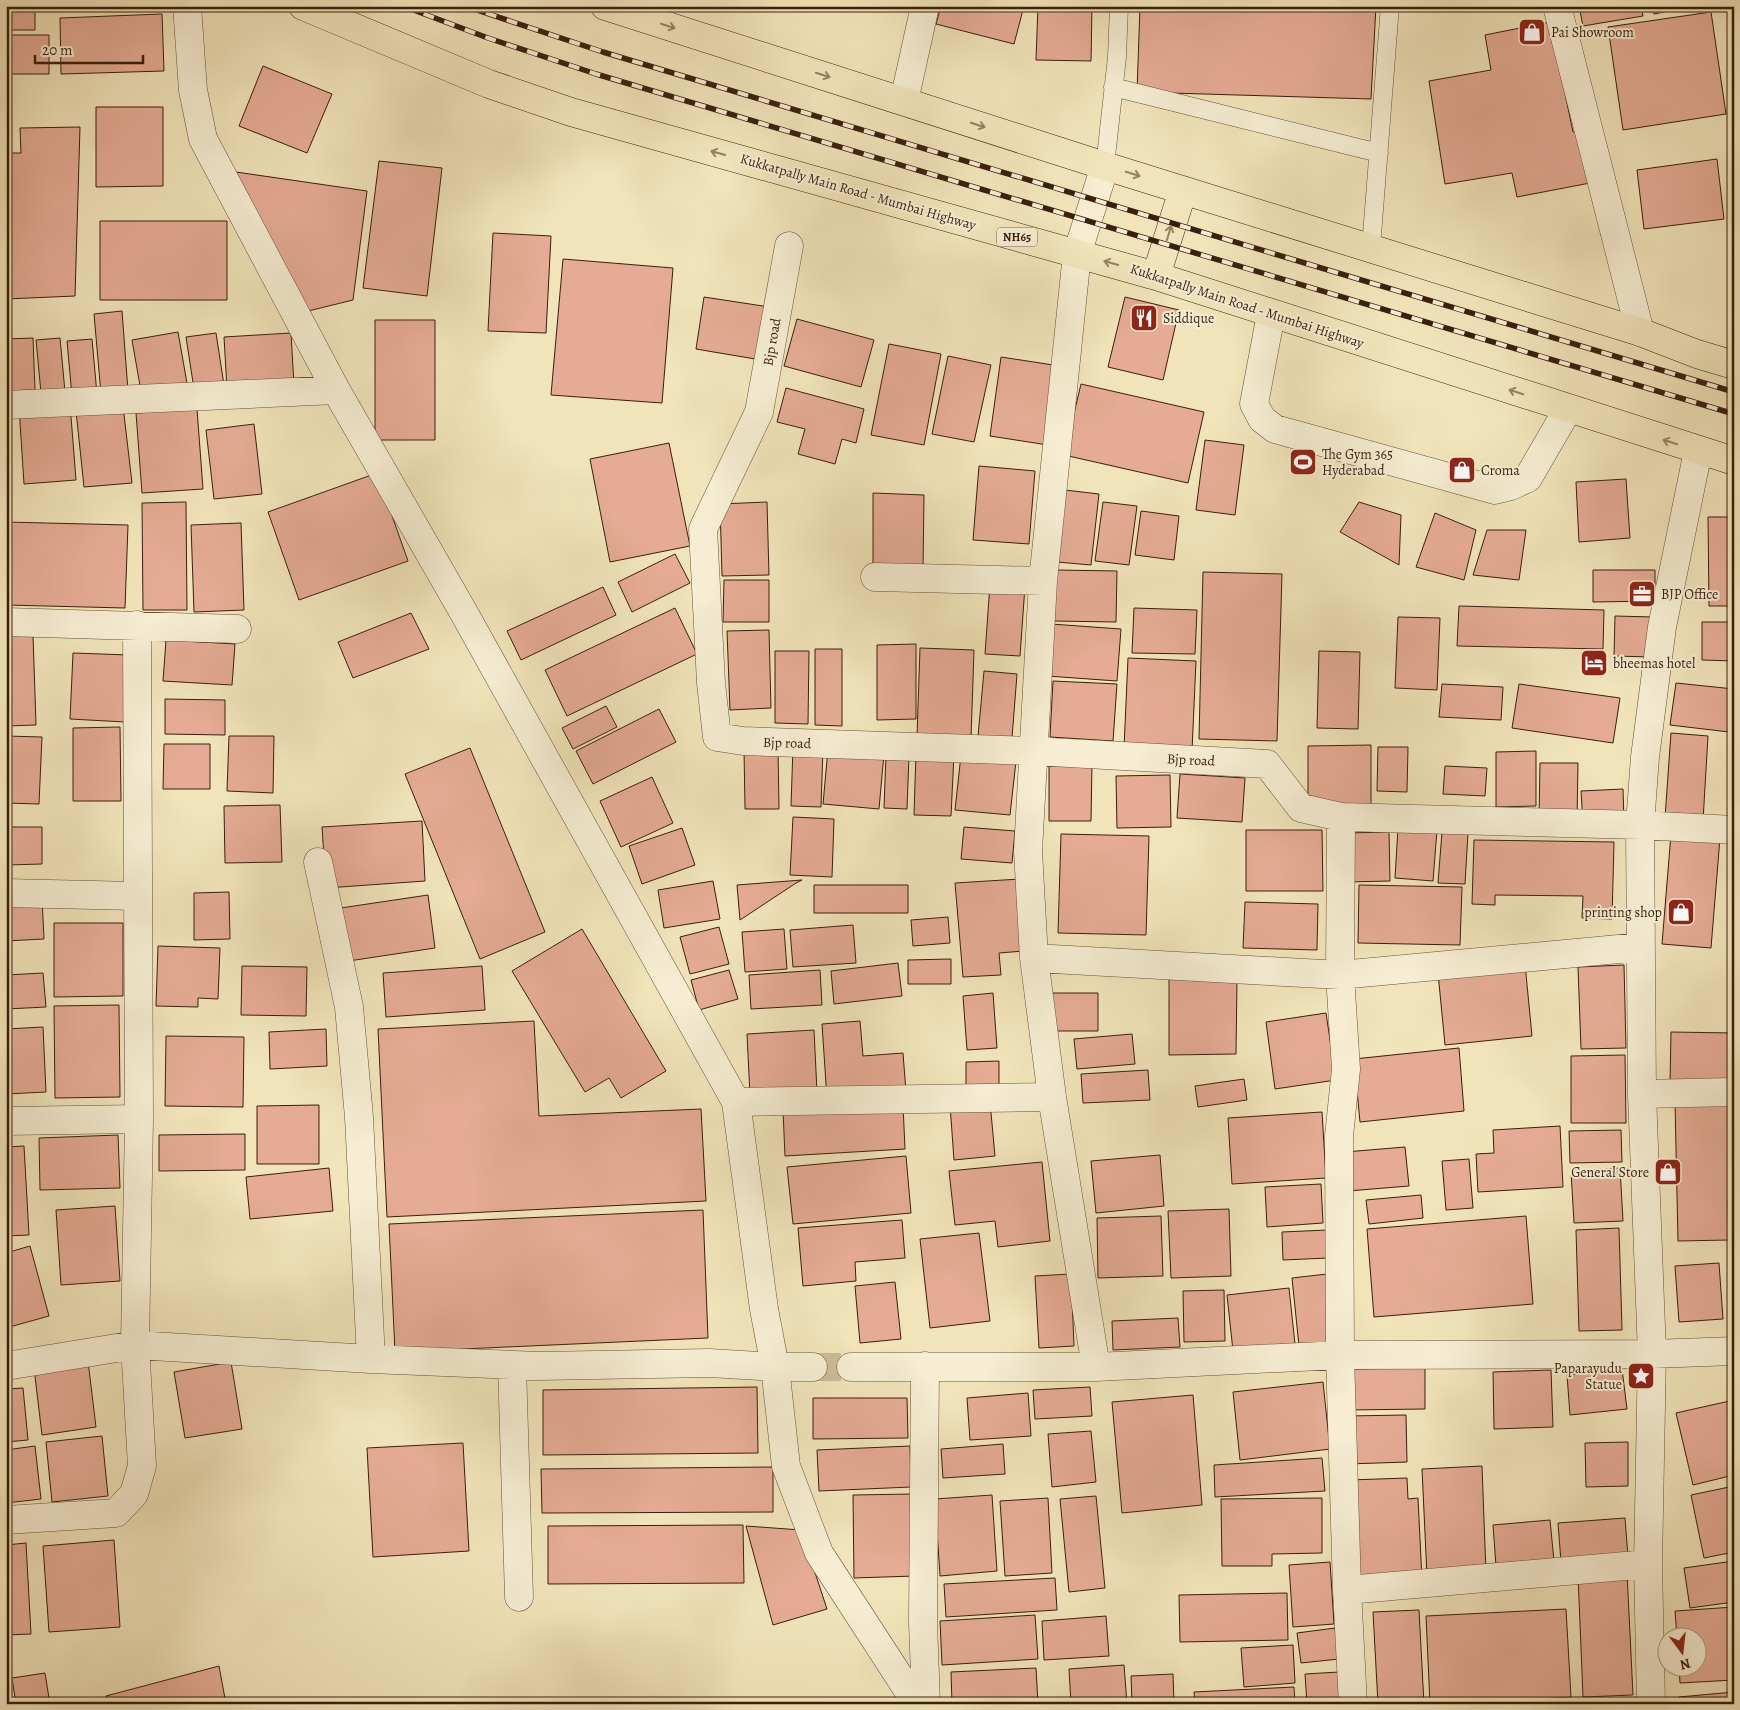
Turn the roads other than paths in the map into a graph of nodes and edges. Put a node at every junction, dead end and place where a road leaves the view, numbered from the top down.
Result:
1 (187, 6) edge
2 (304, 6) edge
3 (605, 6) edge
4 (925, 6) edge
5 (1119, 6) edge
6 (1390, 6) edge
7 (1557, 6) edge
8 (1113, 87) junction
9 (904, 101) junction
10 (1378, 153) junction
11 (1105, 166) junction
12 (1182, 190) junction
13 (789, 246) dead end
14 (1372, 248) junction
15 (1077, 254) junction
16 (1156, 276) junction
17 (1271, 314) junction
18 (1640, 332) junction
19 (1734, 365) edge
20 (336, 390) junction
21 (6, 405) edge
22 (1568, 409) junction
23 (1698, 451) junction
24 (1734, 461) edge
25 (875, 577) dead end
26 (1043, 581) junction
27 (6, 622) edge
28 (137, 625) junction
29 (237, 629) dead end
30 (1033, 750) junction
31 (1341, 818) junction
32 (1640, 825) junction
33 (1734, 830) edge
34 (318, 862) dead end
35 (6, 893) edge
36 (137, 896) junction
37 (1640, 947) junction
38 (1034, 958) junction
39 (1340, 975) junction
40 (1734, 1092) edge
41 (1642, 1094) junction
42 (1052, 1097) junction
43 (736, 1102) junction
44 (139, 1119) junction
45 (6, 1121) edge
46 (135, 1345) junction
47 (1734, 1351) edge
48 (1652, 1354) junction
49 (1340, 1356) junction
50 (371, 1359) junction
51 (512, 1364) junction
52 (6, 1366) edge
53 (926, 1366) junction
54 (776, 1367) junction
55 (813, 1367) tunnel mouth
56 (851, 1367) tunnel mouth
57 (1096, 1367) junction
58 (6, 1520) edge
59 (1648, 1564) junction
60 (1347, 1590) junction
61 (519, 1597) dead end
62 (917, 1704) edge
63 (926, 1704) edge
64 (1353, 1704) edge
65 (1651, 1704) edge

1 - 20 street
15 -> 2 highway, Kukkatpally Main Road - Mumbai Highway / NH65
3 -> 9 highway
4 - 9 street
5 - 8 lane
6 - 10 lane
7 - 18 street
8 - 10 lane
8 - 11 lane
9 -> 11 highway
10 - 14 lane
11 -> 12 highway
11 - 15 street
12 - 14 highway
16 -> 12 highway
13 - 30 street, Bjp road
14 - 18 highway
16 -> 15 highway, Kukkatpally Main Road - Mumbai Highway / NH65
15 - 26 street
16 - 17 highway, Kukkatpally Main Road - Mumbai Highway / NH65
22 -> 17 highway, Kukkatpally Main Road - Mumbai Highway / NH65
17 - 22 street
18 - 19 highway
20 - 21 street
20 - 43 street
23 -> 22 highway, Kukkatpally Main Road - Mumbai Highway / NH65
23 - 24 highway, Kukkatpally Main Road - Mumbai Highway / NH65
23 - 32 street
25 - 26 street
26 - 30 street
27 - 28 street
28 - 29 street
28 - 36 street
30 - 31 street, Bjp road
30 - 38 street
31 - 32 street, Bjp road
31 - 39 street
32 - 33 street, Bjp road
32 - 37 street
34 - 50 street
35 - 36 street
36 - 44 street
37 - 39 street
37 - 41 street
38 - 39 street
38 - 42 street
39 - 49 street
40 - 41 street
41 - 48 street
42 - 43 street
42 - 57 street
43 - 54 street
44 - 45 street
44 - 46 street
46 - 50 street
46 - 52 street
46 - 58 street
47 - 48 street
48 - 49 street
48 - 59 street
49 - 57 street
49 - 60 street
50 - 51 street
51 - 54 street
51 - 61 street
53 - 56 street
53 - 57 street
53 - 63 street
54 - 55 street
54 - 62 street
59 - 60 street
59 - 65 street
60 - 64 street

